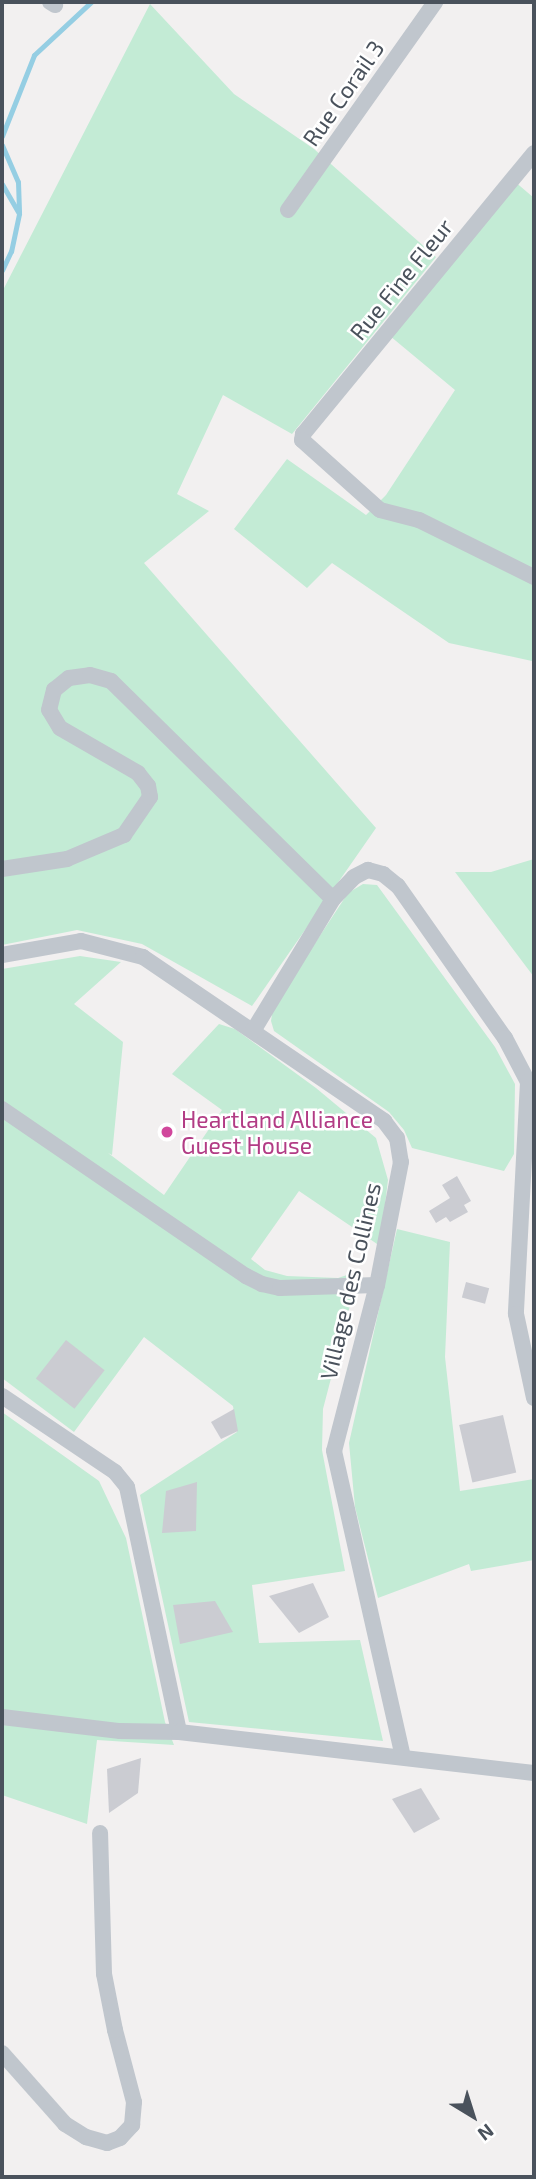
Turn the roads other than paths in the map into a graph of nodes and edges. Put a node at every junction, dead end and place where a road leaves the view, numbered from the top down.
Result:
1 (435, 2) edge
2 (534, 153) edge
3 (288, 210) dead end
4 (534, 577) edge
5 (2, 869) edge
6 (333, 899) junction
7 (2, 955) edge
8 (253, 1031) junction
9 (2, 1109) edge
10 (377, 1285) junction
11 (2, 1396) edge
12 (534, 1398) edge
13 (2, 1717) edge
14 (179, 1732) junction
15 (403, 1756) junction
16 (534, 1773) edge
17 (100, 1833) dead end
18 (2, 2053) edge

1 - 3 street, Rue Corail 3
2 - 4 street, Rue Fine Fleur
5 - 6 street
6 - 8 street
6 - 12 street
7 - 8 street, Village des Collines
8 - 10 street, Village des Collines
9 - 10 street
10 - 15 street, Village des Collines
11 - 14 street
13 - 14 street
14 - 15 street
15 - 16 street
17 - 18 street

